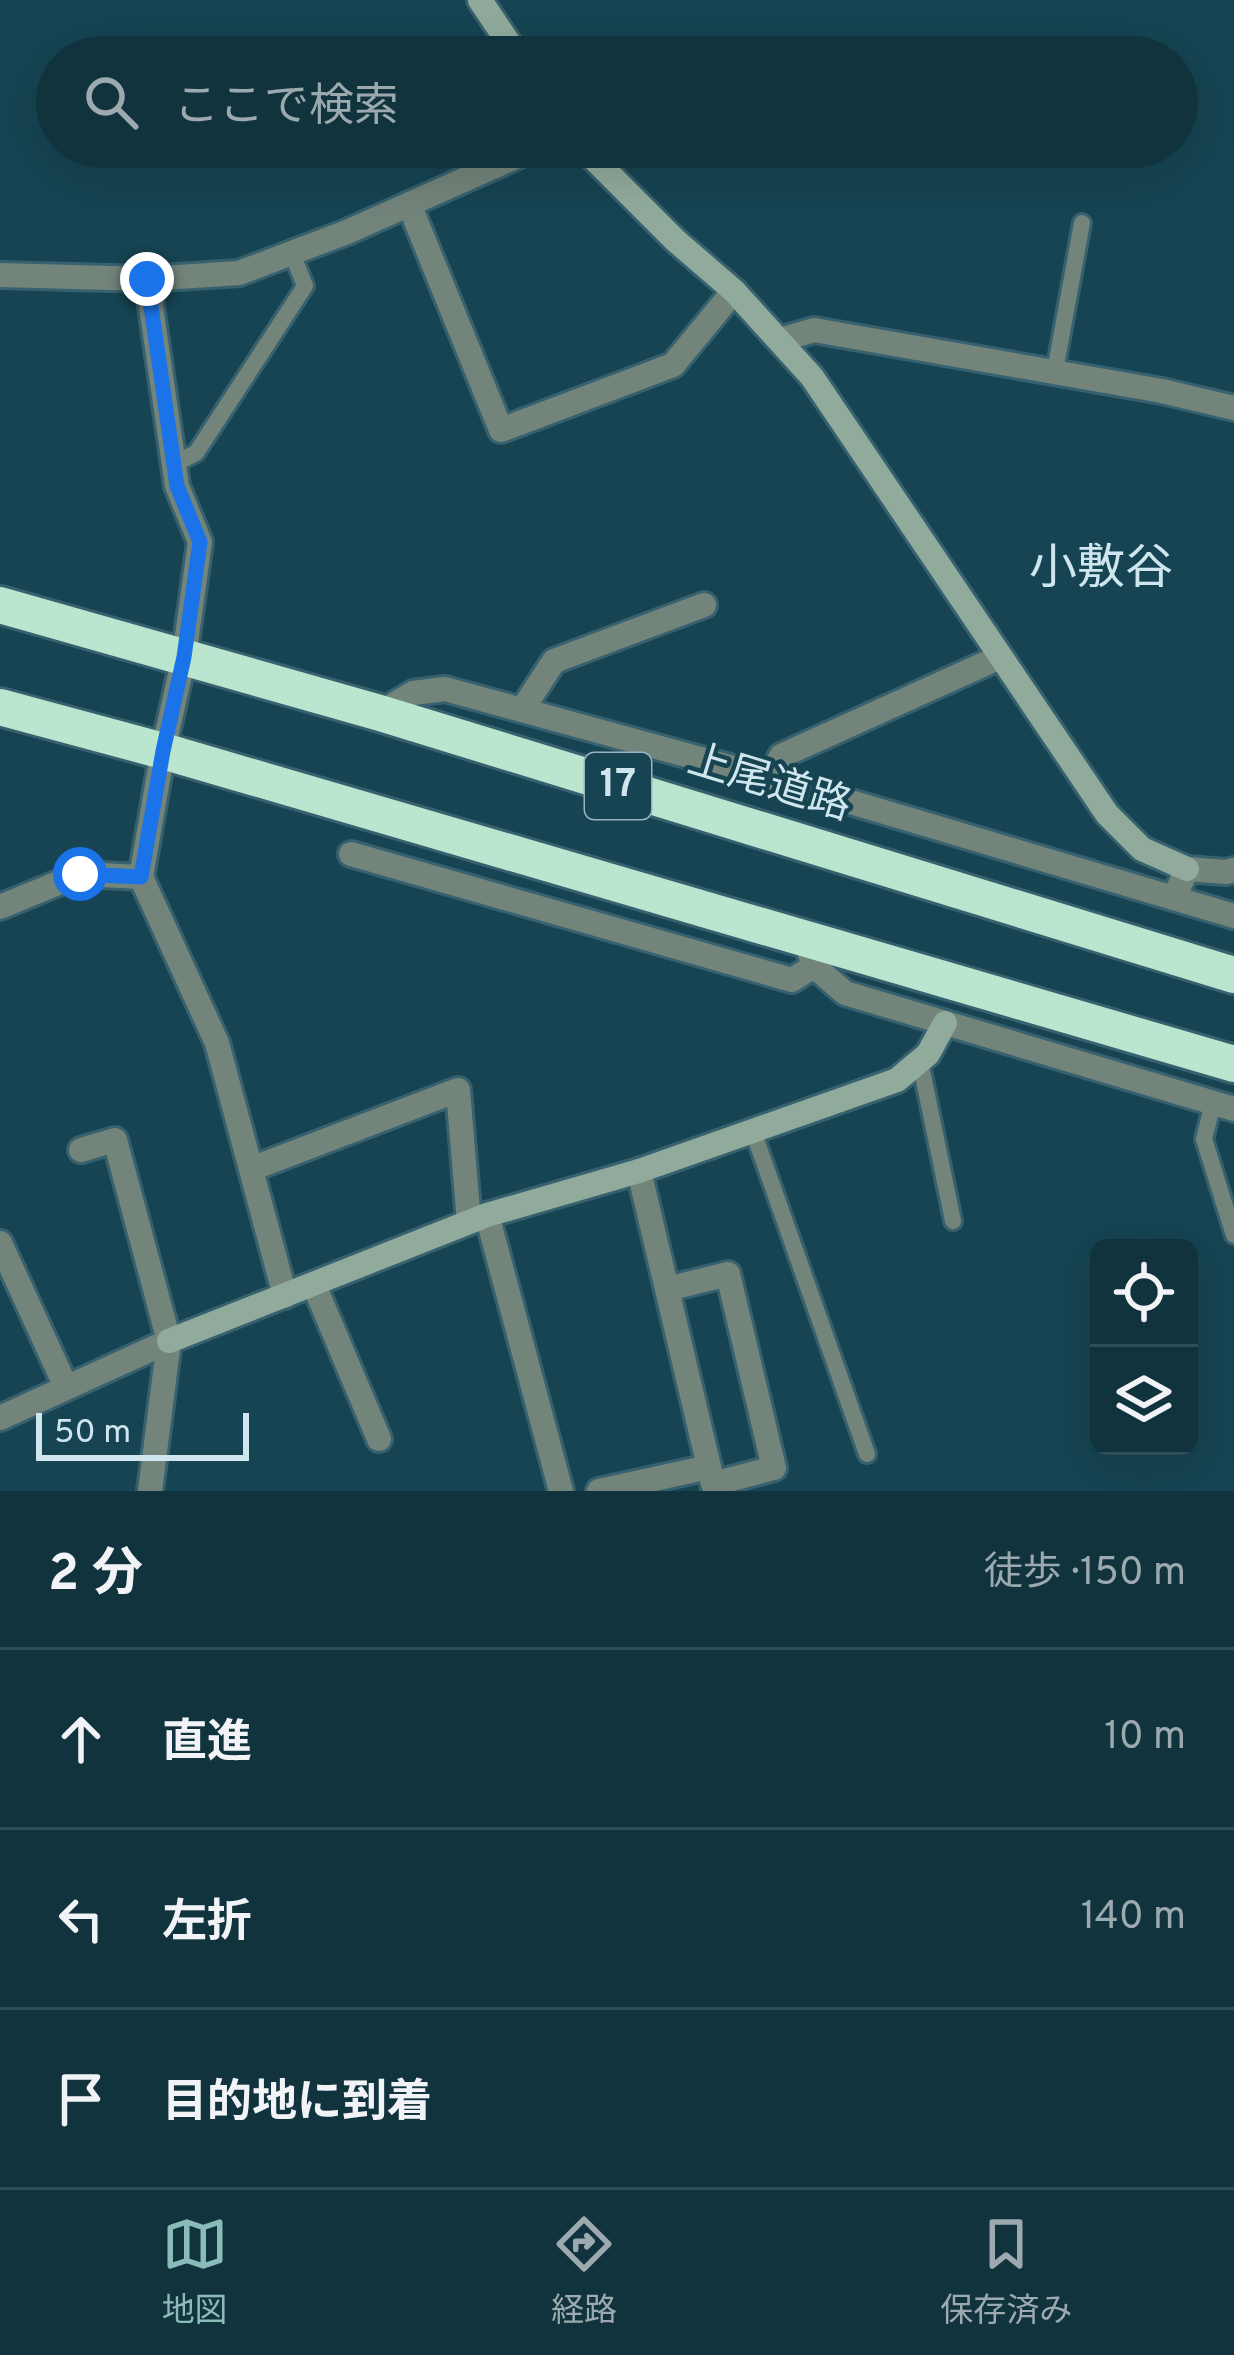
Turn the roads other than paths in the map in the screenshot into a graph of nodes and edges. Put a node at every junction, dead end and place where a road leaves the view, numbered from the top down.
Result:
1 (480, 0) edge
2 (504, 36) edge
3 (491, 168) edge
4 (603, 168) edge
5 (409, 205) junction
6 (1082, 223) dead end
7 (292, 253) junction
8 (0, 275) edge
9 (147, 279) junction
10 (734, 291) junction
11 (779, 340) junction
12 (1055, 371) junction
13 (1234, 408) edge
14 (174, 464) junction
15 (0, 605) edge
16 (704, 605) dead end
17 (184, 657) junction
18 (1000, 657) junction
19 (0, 707) edge
20 (522, 710) junction
21 (380, 712) junction
22 (163, 751) junction
23 (770, 778) junction
24 (351, 854) dead end
25 (1186, 869) junction
26 (1234, 870) edge
27 (141, 877) junction
28 (1174, 898) junction
29 (0, 908) edge
30 (1234, 916) edge
31 (810, 953) junction
32 (1234, 975) edge
33 (945, 1023) junction
34 (920, 1061) junction
35 (1234, 1064) edge
36 (1224, 1106) edge
37 (752, 1131) junction
38 (81, 1150) dead end
39 (251, 1169) junction
40 (638, 1171) junction
41 (478, 1219) junction
42 (952, 1222) dead end
43 (1234, 1235) edge
44 (0, 1243) edge
45 (314, 1285) junction
46 (667, 1289) junction
47 (285, 1296) junction
48 (169, 1341) junction
49 (66, 1387) junction
50 (0, 1418) edge
51 (379, 1439) dead end
52 (868, 1454) dead end
53 (710, 1467) junction
54 (645, 1486) edge
55 (150, 1491) edge
56 (561, 1491) edge
57 (599, 1491) edge

1 - 2 street
3 - 5 street
4 - 10 street
5 - 7 street
5 - 10 street
6 - 12 lane
7 - 9 street
7 - 14 lane
8 - 9 street
9 - 14 street
10 - 11 street
11 - 12 street
11 - 18 street
12 - 13 street
14 - 17 street
15 - 17 highway, 上尾道路 / 17
16 - 20 street
17 - 21 highway, 上尾道路 / 17
17 - 22 street
18 - 23 street
18 - 25 street
19 - 22 highway, 17
20 - 21 street
20 - 23 street
21 - 32 highway, 上尾道路 / 17
22 - 27 street
22 - 31 highway, 17
23 - 28 street
24 - 31 street
25 - 26 street
25 - 28 street
27 - 29 street
27 - 39 street
28 - 30 street
31 - 33 street
31 - 35 highway, 17
33 - 34 street
33 - 36 street
34 - 37 street
34 - 42 lane
36 - 43 lane
37 - 40 street
37 - 52 lane
38 - 48 street
39 - 41 street
39 - 47 street
40 - 41 street
40 - 46 street
41 - 45 street
41 - 56 street
44 - 49 street
45 - 47 street
45 - 51 street
46 - 53 street
46 - 53 street
47 - 48 street
48 - 49 street
48 - 55 street
49 - 50 street
53 - 54 street
54 - 57 street

